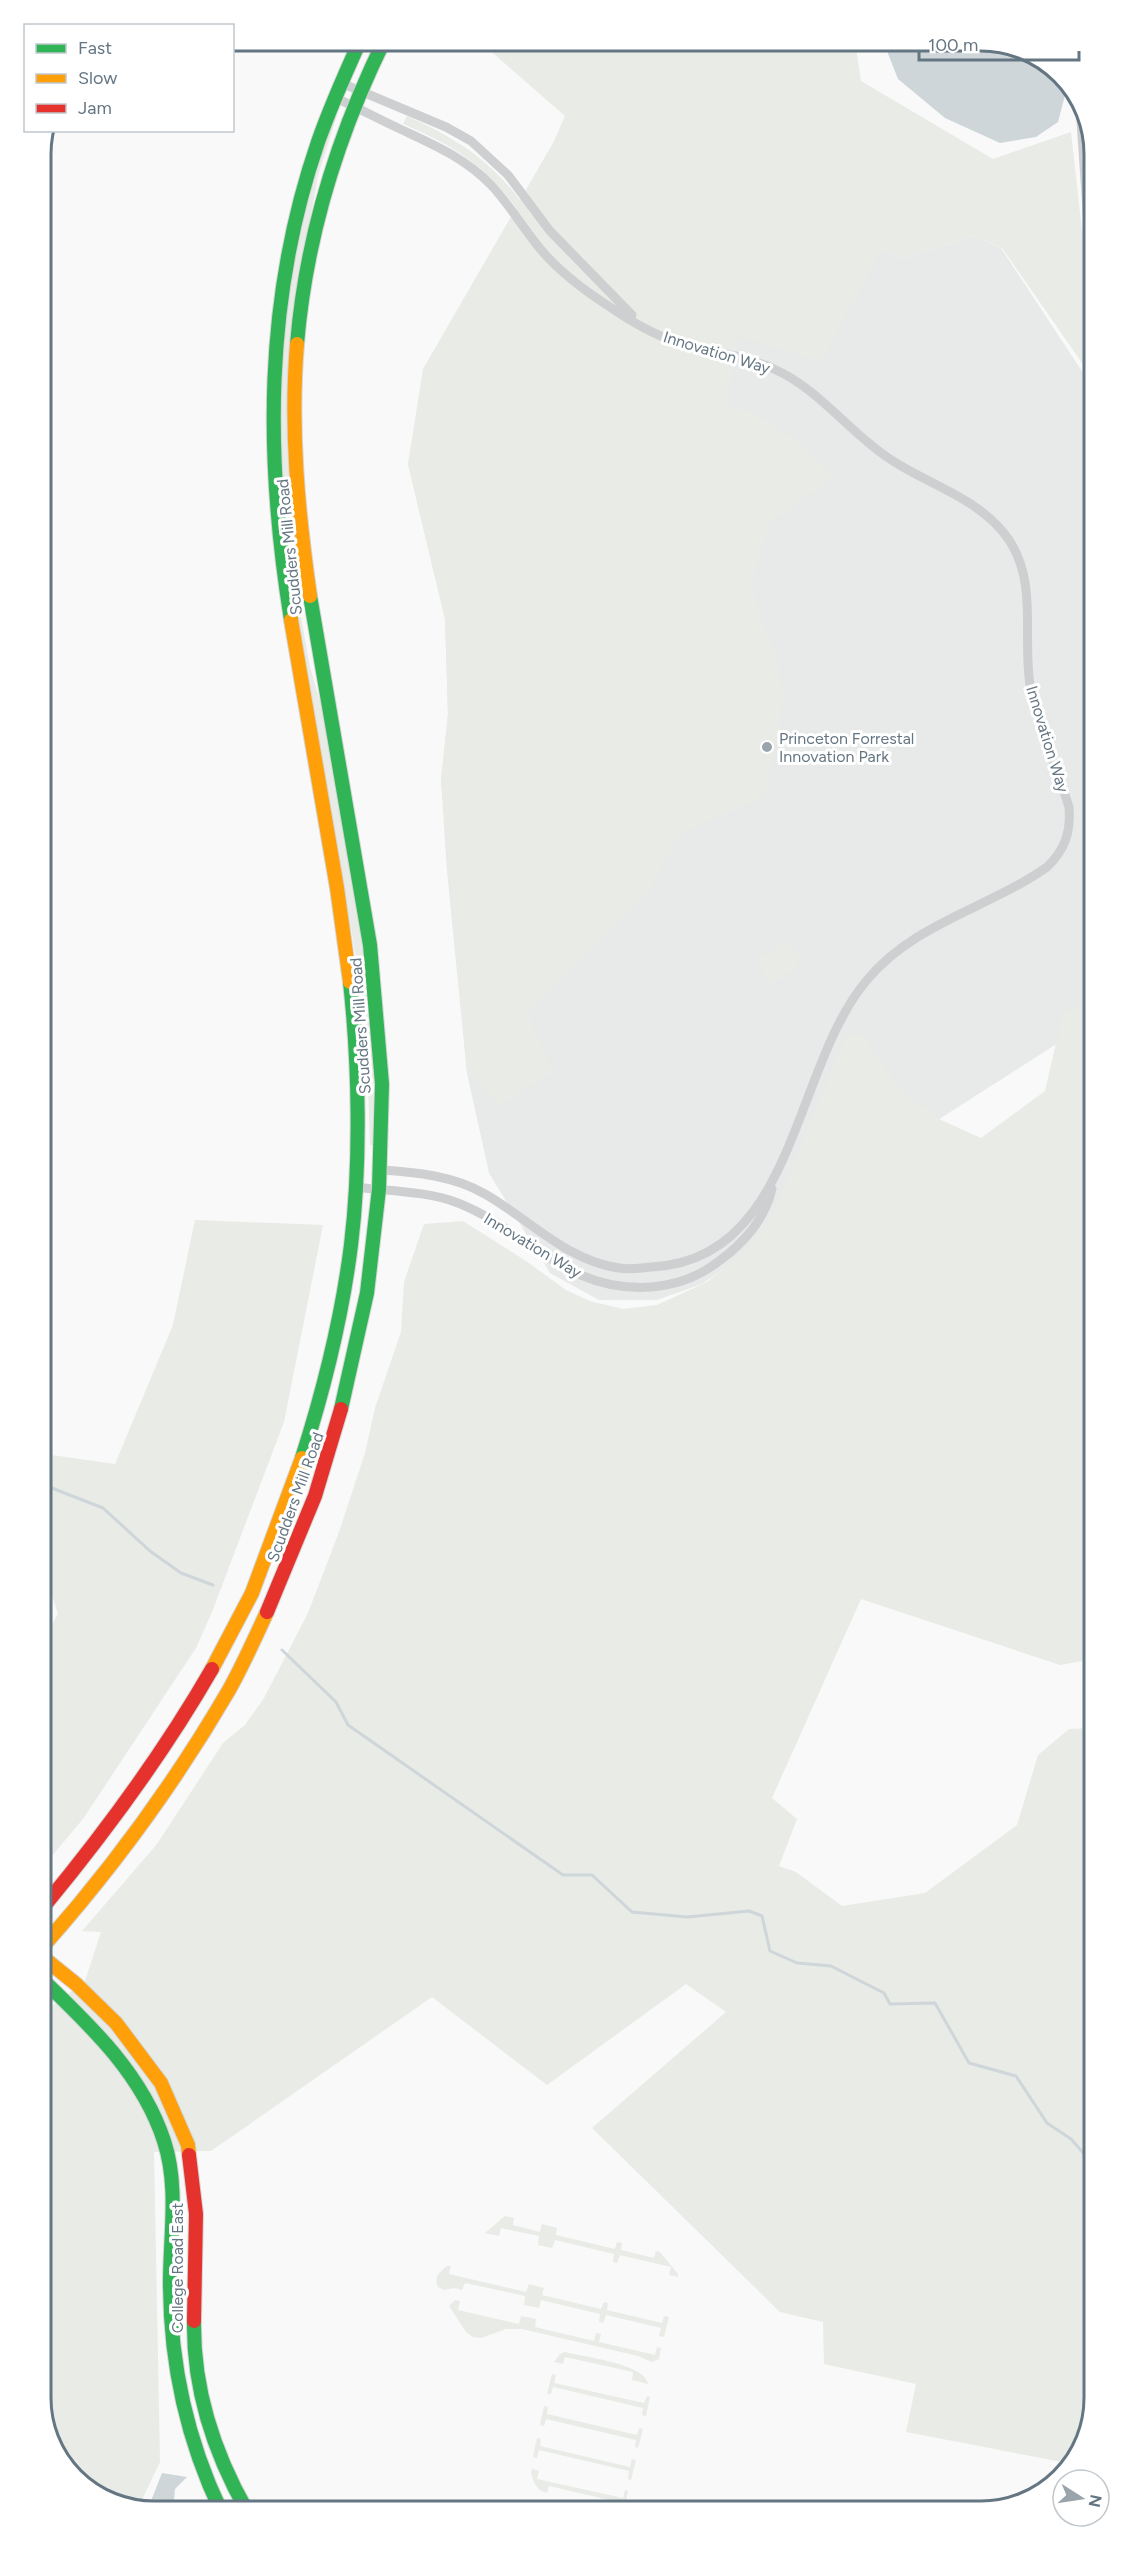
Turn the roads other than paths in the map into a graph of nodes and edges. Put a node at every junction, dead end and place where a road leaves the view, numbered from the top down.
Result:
1 (354, 51) edge
2 (378, 51) edge
3 (339, 82) junction
4 (359, 90) junction
5 (333, 97) junction
6 (353, 106) junction
7 (1082, 133) edge
8 (1084, 165) edge
9 (565, 246) junction
10 (550, 260) junction
11 (642, 326) junction
12 (380, 1170) junction
13 (776, 1172) junction
14 (355, 1187) junction
15 (378, 1190) junction
16 (51, 1898) edge
17 (51, 1937) edge
18 (51, 1964) edge
19 (51, 1988) edge
20 (216, 2501) edge
21 (241, 2501) edge

1 - 3 main road, Scudders Mill Road
2 - 4 main road, Scudders Mill Road
3 - 4 street, Innovation Way
3 - 5 main road, Scudders Mill Road
4 - 6 main road, Scudders Mill Road
4 - 9 street, Innovation Way
5 - 6 street, Innovation Way
5 - 14 main road, Scudders Mill Road
6 - 10 street, Innovation Way
6 - 12 main road, Scudders Mill Road
7 - 8 street
9 - 10 street
9 - 11 street, Innovation Way
10 - 11 street, Innovation Way
11 - 13 street, Innovation Way
12 - 13 street, Innovation Way
12 - 15 main road, Scudders Mill Road
13 - 15 street, Innovation Way
14 - 15 street, Innovation Way
14 - 16 main road, Scudders Mill Road
15 - 17 main road, Scudders Mill Road
18 - 21 main road, College Road East
19 - 20 main road, College Road East

